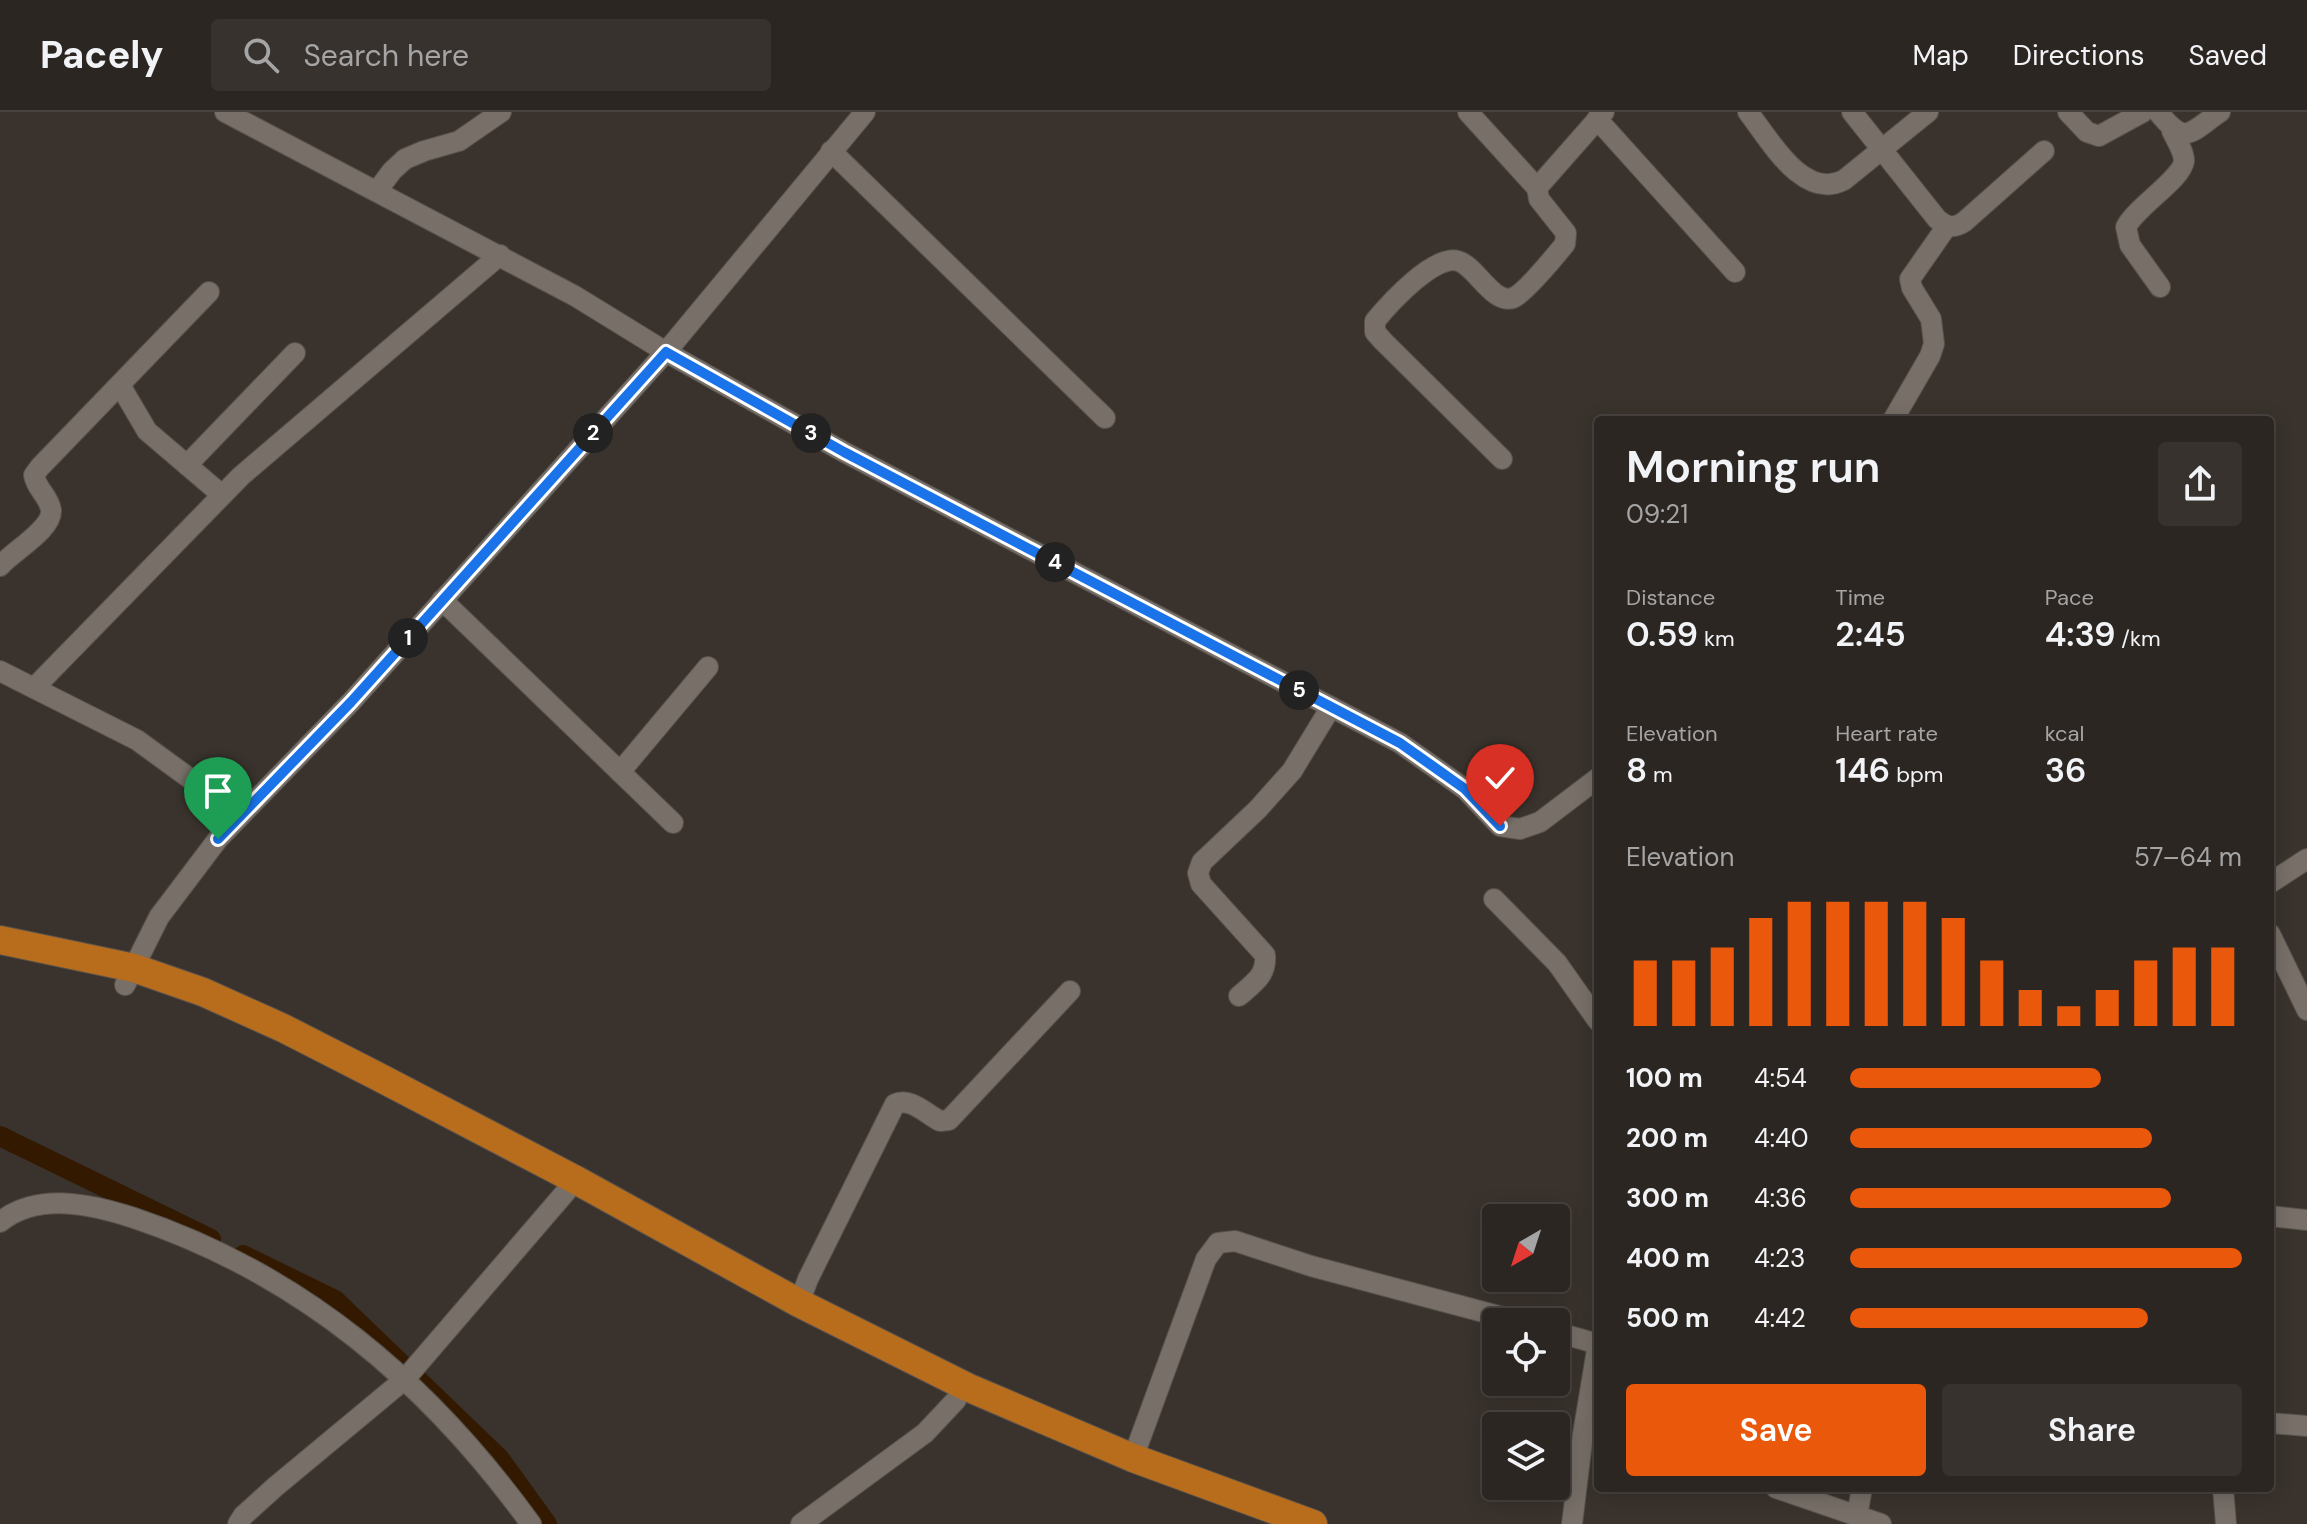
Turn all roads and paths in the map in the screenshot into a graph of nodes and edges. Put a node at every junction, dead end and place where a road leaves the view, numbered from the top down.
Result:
1 (225, 112) edge
2 (501, 112) edge
3 (1468, 112) edge
4 (1748, 112) edge
5 (1852, 112) edge
6 (1928, 112) edge
7 (2068, 112) edge
8 (2143, 112) edge
9 (2158, 112) edge
10 (2220, 112) edge
11 (854, 116) edge
12 (1600, 116) edge
13 (2172, 131) junction
14 (1883, 149) junction
15 (831, 151) junction
16 (2044, 151) dead end
17 (1537, 188) junction
18 (377, 191) junction
19 (1947, 226) junction
20 (500, 255) junction
21 (1735, 272) dead end
22 (2160, 287) dead end
23 (209, 292) dead end
24 (666, 352) junction
25 (295, 353) dead end
26 (120, 385) junction
27 (1895, 416) edge
28 (1105, 418) dead end
29 (1502, 459) dead end
30 (187, 465) junction
31 (222, 495) junction
32 (0, 566) edge
33 (442, 600) junction
34 (708, 667) dead end
35 (0, 671) edge
36 (34, 688) junction
37 (1331, 707) junction
38 (620, 772) junction
39 (1594, 781) edge
40 (240, 815) junction
41 (673, 823) dead end
42 (2307, 859) edge
43 (2274, 880) edge
44 (1494, 899) dead end
45 (0, 940) edge
46 (2274, 942) edge
47 (0, 958) edge
48 (129, 976) junction
49 (1070, 991) dead end
50 (1239, 996) dead end
51 (2307, 1010) edge
52 (1594, 1015) edge
53 (570, 1187) junction
54 (2274, 1216) edge
55 (2307, 1220) edge
56 (0, 1222) edge
57 (799, 1303) junction
58 (1482, 1312) edge
59 (1570, 1336) edge
60 (1594, 1343) edge
61 (405, 1379) junction
62 (1594, 1393) edge
63 (956, 1400) junction
64 (1592, 1418) edge
65 (2274, 1423) edge
66 (2307, 1426) edge
67 (1133, 1458) junction
68 (1788, 1492) edge
69 (1861, 1492) edge
70 (2223, 1492) edge
71 (1857, 1516) junction
72 (238, 1524) edge
73 (531, 1524) edge
74 (801, 1524) edge
75 (1276, 1524) edge
76 (1313, 1524) edge
77 (1572, 1524) edge
78 (1881, 1524) edge
79 (2226, 1524) edge

1 - 18 street
2 - 18 street
3 - 17 street
4 - 14 street
5 - 14 street
6 - 14 street
7 - 8 street
9 - 13 street
10 - 13 street
11 - 15 street
12 - 17 street
12 - 21 street
13 - 22 street
14 - 19 street
15 - 24 street
15 - 28 street
16 - 19 street
17 - 29 street
18 - 20 street
19 - 27 street
20 - 24 street
20 - 31 street
23 - 26 street
24 - 33 street
24 - 37 street
25 - 30 street
26 - 30 street
26 - 32 street
30 - 31 street
31 - 36 street
33 - 38 street
33 - 40 street
34 - 38 street
35 - 36 street
36 - 40 street
37 - 39 street
37 - 50 street
38 - 41 street
40 - 48 street
42 - 43 street
44 - 52 street
45 - 48 highway
46 - 51 street
47 - 48 highway
48 - 53 highway
49 - 57 street
53 - 57 highway
53 - 61 street
53 - 63 highway
54 - 55 street
56 - 61 street
57 - 67 highway
58 - 67 street
59 - 60 street
61 - 72 street
61 - 73 street
62 - 64 street
63 - 74 street
63 - 75 highway
64 - 77 street
65 - 66 street
67 - 76 highway
68 - 71 street
69 - 71 street
70 - 79 street
71 - 78 street

